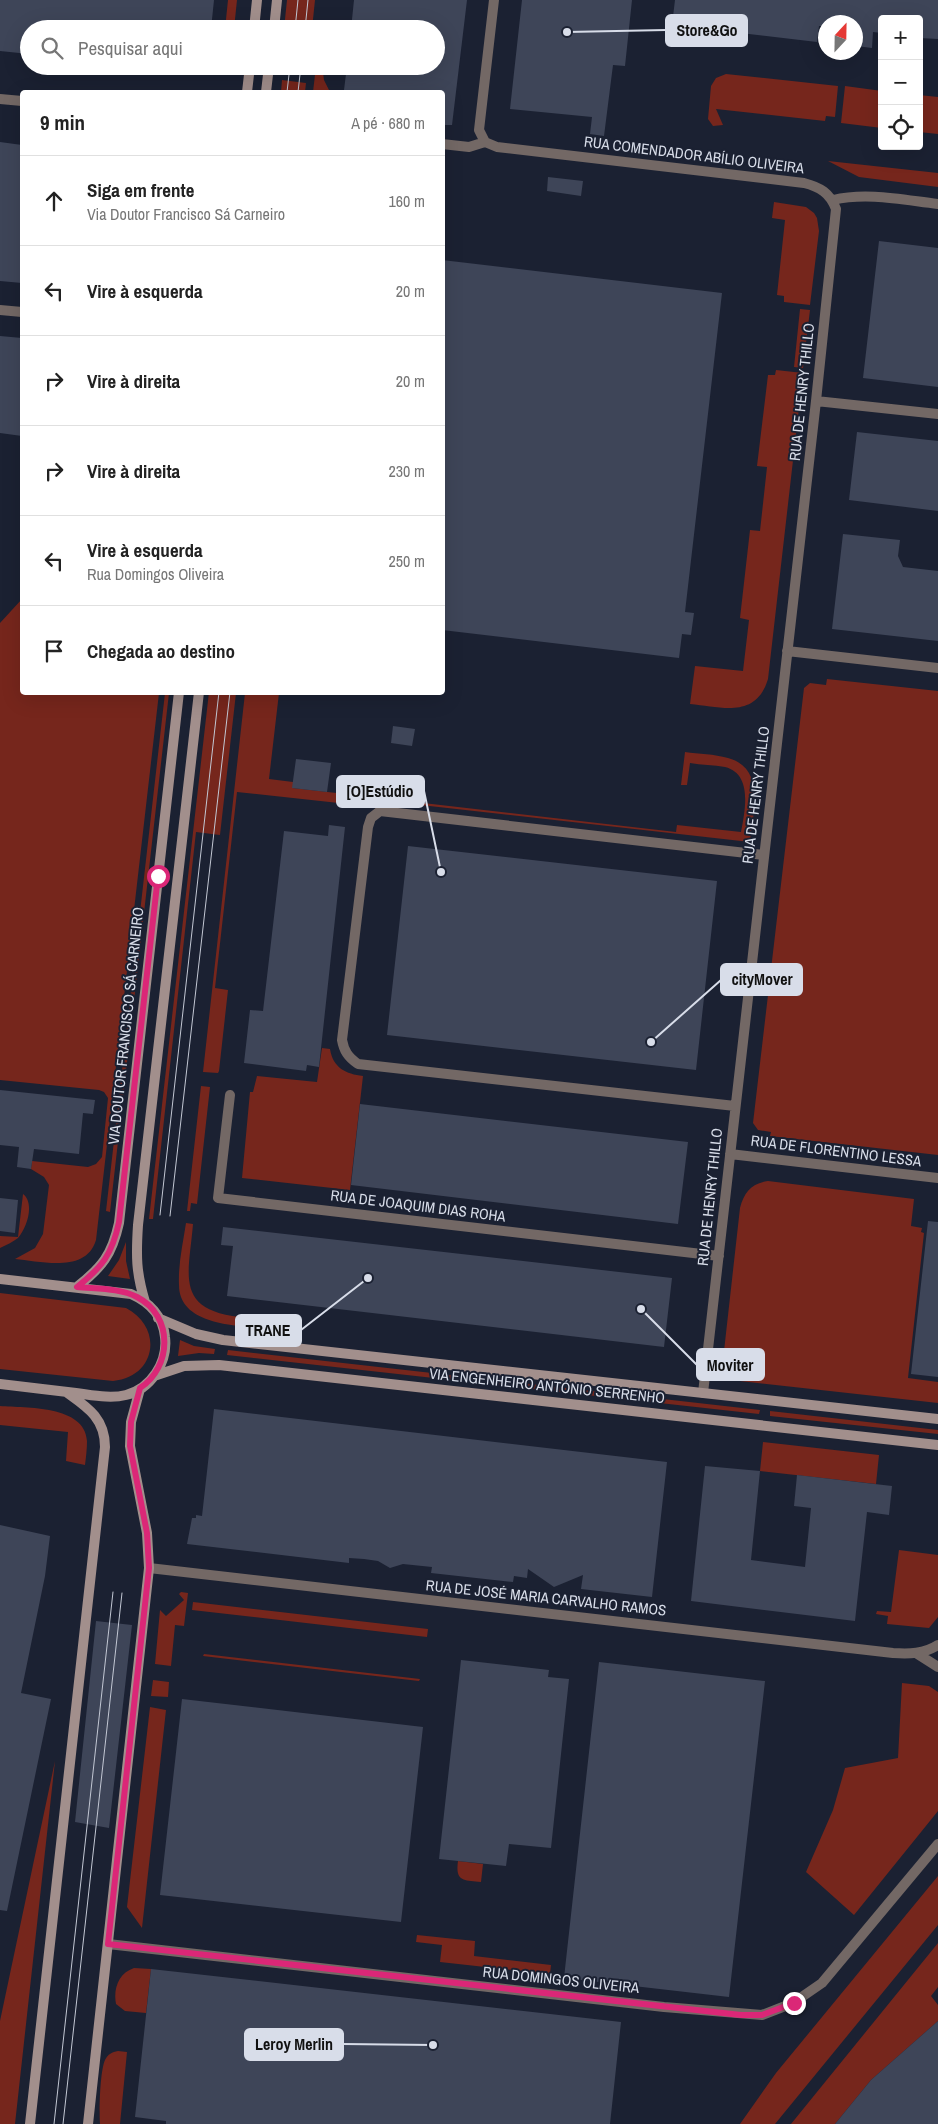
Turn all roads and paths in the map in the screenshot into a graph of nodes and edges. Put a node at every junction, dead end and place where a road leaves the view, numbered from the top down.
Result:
1 (257, 0) edge
2 (277, 0) edge
3 (494, 0) edge
4 (255, 20) edge
5 (275, 20) edge
6 (249, 75) edge
7 (269, 75) edge
8 (247, 90) edge
9 (266, 90) edge
10 (0, 99) edge
11 (20, 101) edge
12 (485, 142) junction
13 (445, 144) edge
14 (833, 200) junction
15 (938, 204) edge
16 (0, 310) edge
17 (20, 312) edge
18 (816, 400) junction
19 (938, 414) edge
20 (787, 652) junction
21 (938, 668) edge
22 (179, 695) edge
23 (199, 695) edge
24 (764, 855) junction
25 (230, 1095) dead end
26 (735, 1106) junction
27 (730, 1154) junction
28 (938, 1178) edge
29 (719, 1256) junction
30 (0, 1278) edge
31 (77, 1287) junction
32 (145, 1302) junction
33 (158, 1318) junction
34 (154, 1376) junction
35 (0, 1384) edge
36 (140, 1388) junction
37 (66, 1392) junction
38 (703, 1393) junction
39 (938, 1419) edge
40 (938, 1445) edge
41 (149, 1568) junction
42 (938, 1645) edge
43 (916, 1653) junction
44 (938, 1667) edge
45 (938, 1844) edge
46 (108, 1944) junction
47 (30, 2124) edge
48 (88, 2124) edge

1 - 4 main road
2 - 5 main road
3 - 12 street
6 - 8 main road
7 - 9 main road
10 - 11 street
12 - 13 street, RUA COMENDADOR ABÍLIO OLIVEIRA
12 - 14 street, RUA COMENDADOR ABÍLIO OLIVEIRA
14 - 15 street
14 - 18 street, RUA DE HENRY THILLO
16 - 17 street
18 - 19 street
18 - 20 street, RUA DE HENRY THILLO
20 - 21 street
20 - 24 street, RUA DE HENRY THILLO
22 - 31 main road, VIA DOUTOR FRANCISCO SÁ CARNEIRO
23 - 32 main road
24 - 26 street, RUA DE HENRY THILLO
24 - 26 street
25 - 29 street, RUA DE JOAQUIM DIAS ROHA
26 - 27 street, RUA DE HENRY THILLO
27 - 28 street, RUA DE FLORENTINO LESSA
27 - 29 street, RUA DE HENRY THILLO
29 - 38 street, RUA DE HENRY THILLO
30 - 31 main road
31 - 32 main road
32 - 33 main road
33 - 34 main road
33 - 38 main road, VIA ENGENHEIRO ANTÓNIO SERRENHO
34 - 36 main road
34 - 40 main road, VIA ENGENHEIRO ANTÓNIO SERRENHO
35 - 37 main road
36 - 37 main road
36 - 41 main road
37 - 47 main road
38 - 39 main road, VIA ENGENHEIRO ANTÓNIO SERRENHO
41 - 43 street, RUA DE JOSÉ MARIA CARVALHO RAMOS
41 - 46 main road
42 - 43 street, RUA DE JOSÉ MARIA CARVALHO RAMOS
43 - 44 street
45 - 46 street, RUA DOMINGOS OLIVEIRA
46 - 48 main road

